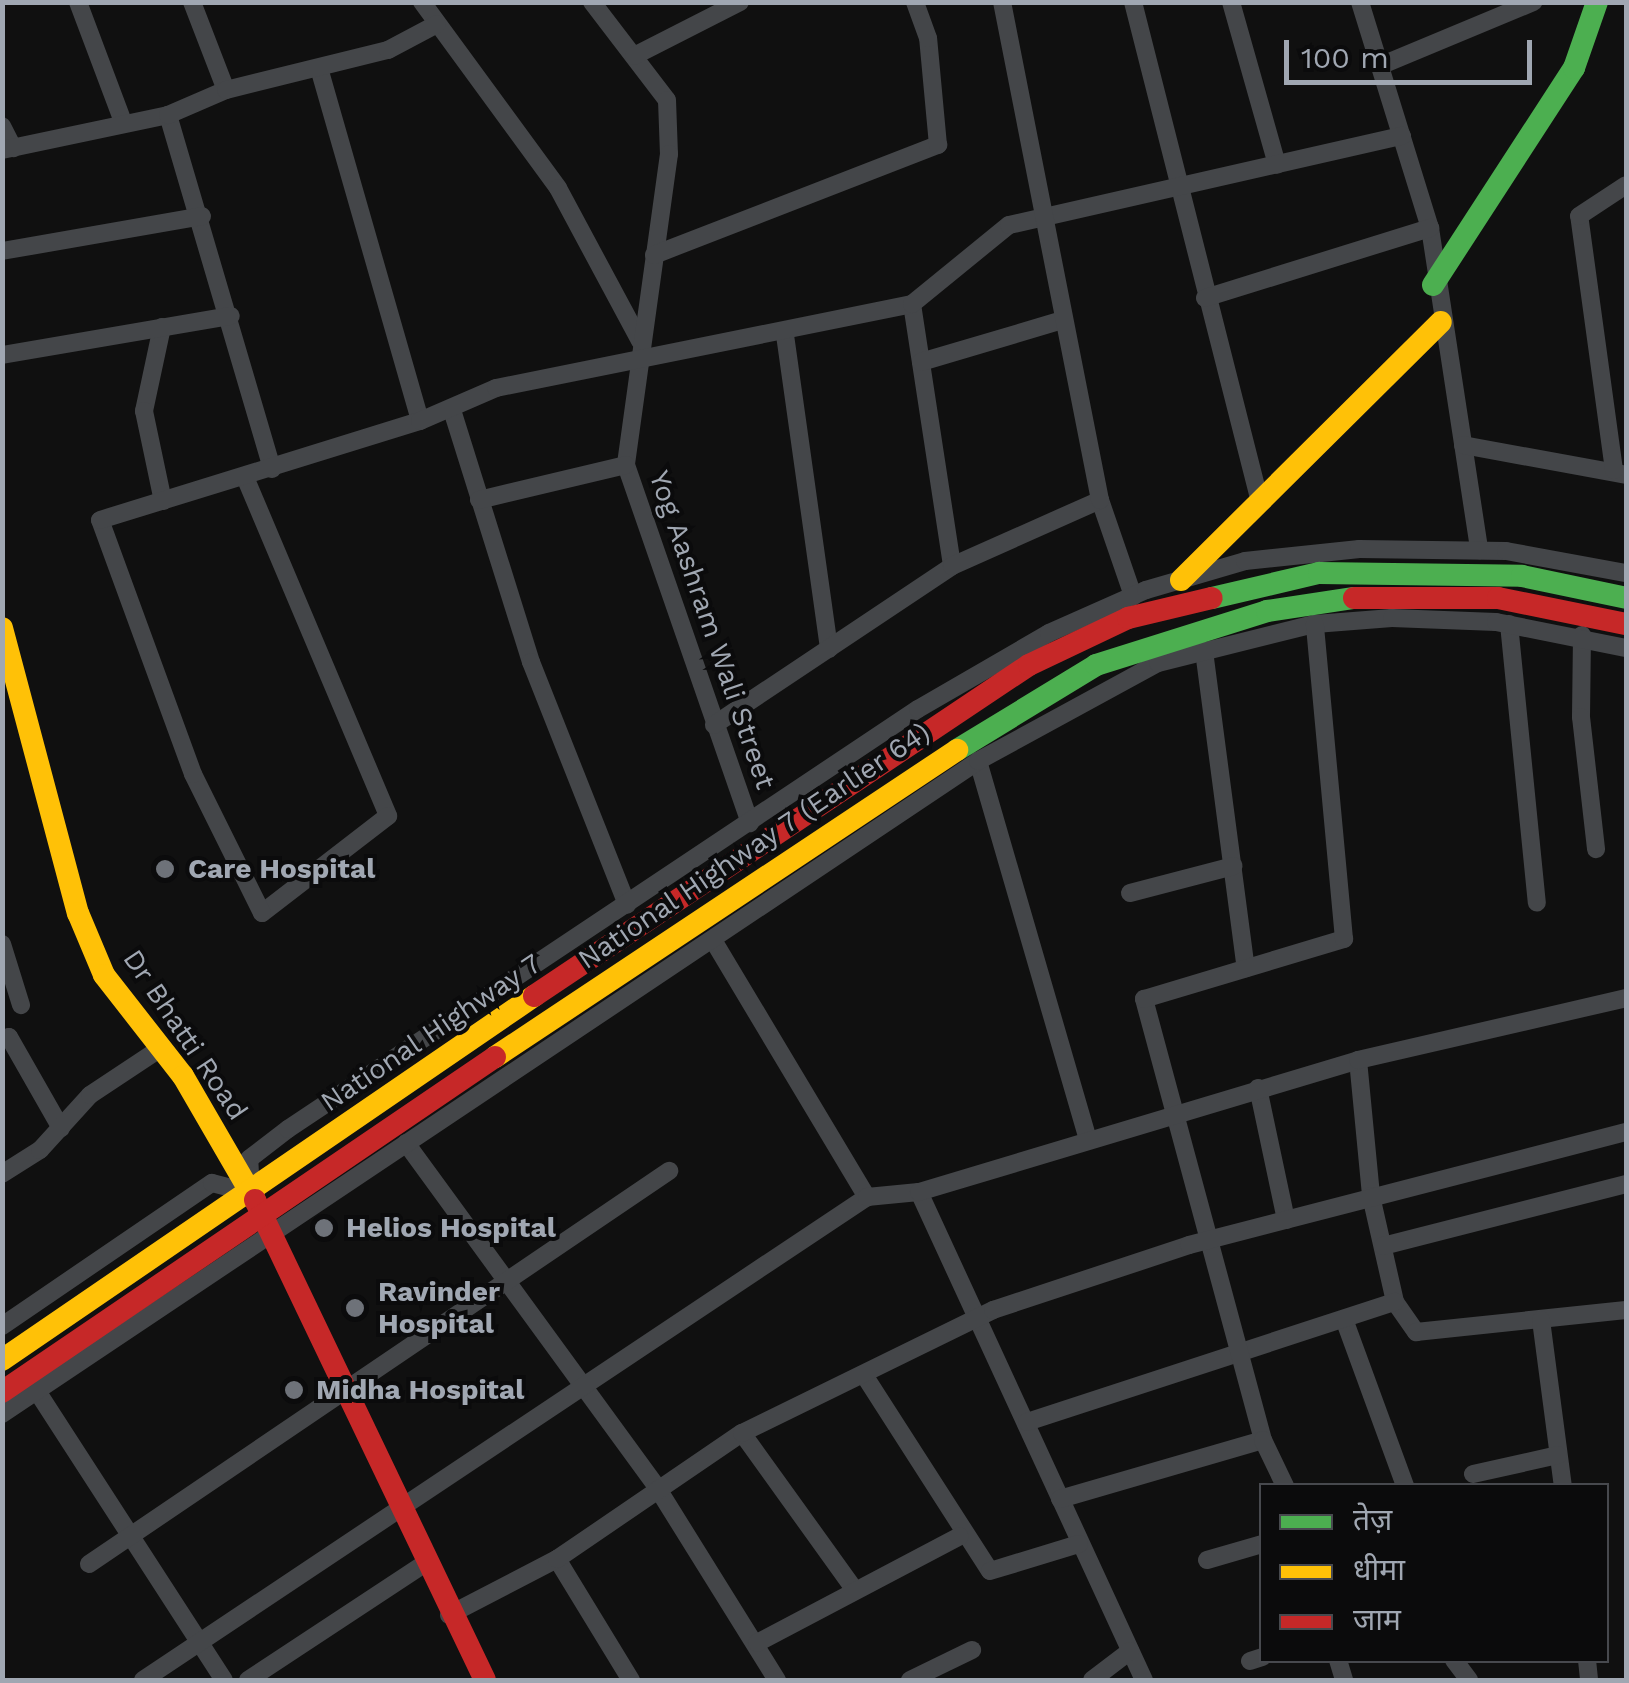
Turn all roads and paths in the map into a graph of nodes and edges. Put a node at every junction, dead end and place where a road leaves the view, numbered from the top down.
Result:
1 (78, 2) edge
2 (192, 2) edge
3 (422, 2) edge
4 (592, 2) edge
5 (740, 2) edge
6 (916, 2) edge
7 (1002, 2) edge
8 (1134, 2) edge
9 (1231, 2) edge
10 (1360, 2) edge
11 (1534, 2) edge
12 (1597, 2) edge
13 (706, 8) edge
14 (438, 24) junction
15 (634, 56) junction
16 (1382, 65) junction
17 (318, 68) junction
18 (226, 90) junction
19 (168, 114) junction
20 (123, 122) junction
21 (2, 126) edge
22 (1402, 136) junction
23 (8, 149) edge
24 (1277, 165) junction
25 (1626, 186) edge
26 (1178, 187) junction
27 (202, 216) junction
28 (1044, 216) junction
29 (1430, 228) junction
30 (2, 251) edge
31 (654, 255) junction
32 (1433, 285) junction
33 (1206, 298) junction
34 (912, 304) junction
35 (231, 316) junction
36 (1063, 320) junction
37 (1441, 322) junction
38 (162, 327) junction
39 (784, 335) junction
40 (640, 342) junction
41 (2, 355) edge
42 (921, 362) junction
43 (640, 363) junction
44 (452, 410) junction
45 (420, 421) junction
46 (1464, 445) junction
47 (626, 465) junction
48 (272, 469) junction
49 (1620, 472) edge
50 (245, 478) junction
51 (479, 500) junction
52 (1100, 500) junction
53 (163, 501) junction
54 (1260, 502) junction
55 (1479, 550) junction
56 (952, 566) junction
57 (1626, 573) edge
58 (1181, 580) junction
59 (1133, 596) junction
60 (1626, 598) edge
61 (1315, 624) junction
62 (1510, 624) junction
63 (1626, 624) edge
64 (2, 628) edge
65 (1582, 635) junction
66 (829, 648) junction
67 (1626, 648) edge
68 (1204, 651) junction
69 (714, 725) junction
70 (978, 761) junction
71 (750, 823) junction
72 (1596, 849) dead end
73 (1234, 866) junction
74 (1130, 894) dead end
75 (1537, 903) dead end
76 (626, 906) junction
77 (712, 940) junction
78 (2, 944) edge
79 (1246, 968) junction
80 (1626, 998) edge
81 (21, 1005) dead end
82 (2, 1039) edge
83 (161, 1048) junction
84 (1358, 1060) junction
85 (1258, 1088) junction
86 (1177, 1110) junction
87 (61, 1128) junction
88 (1626, 1132) edge
89 (1088, 1135) junction
90 (406, 1143) junction
91 (669, 1171) dead end
92 (2, 1174) edge
93 (1626, 1184) edge
94 (919, 1192) junction
95 (251, 1193) junction
96 (867, 1196) junction
97 (1371, 1196) junction
98 (1286, 1220) junction
99 (268, 1226) junction
100 (1205, 1242) junction
101 (1383, 1246) junction
102 (503, 1282) junction
103 (1395, 1302) junction
104 (1626, 1310) edge
105 (977, 1319) junction
106 (1344, 1320) junction
107 (1541, 1320) junction
108 (2, 1326) edge
109 (1234, 1355) junction
110 (2, 1360) edge
111 (866, 1378) junction
112 (32, 1383) junction
113 (342, 1386) junction
114 (582, 1386) junction
115 (2, 1392) edge
116 (2, 1414) edge
117 (1027, 1422) junction
118 (742, 1434) junction
119 (1263, 1440) junction
120 (1558, 1455) junction
121 (1473, 1474) dead end
122 (1284, 1483) edge
123 (1405, 1483) edge
124 (1562, 1483) edge
125 (658, 1489) junction
126 (1060, 1499) junction
127 (400, 1506) junction
128 (135, 1534) junction
129 (960, 1536) junction
130 (1079, 1544) junction
131 (1259, 1545) edge
132 (557, 1558) junction
133 (1206, 1560) dead end
134 (427, 1562) junction
135 (89, 1564) dead end
136 (854, 1589) junction
137 (449, 1615) junction
138 (200, 1642) junction
139 (757, 1643) junction
140 (972, 1650) dead end
141 (1130, 1651) junction
142 (143, 1680) edge
143 (224, 1680) edge
144 (248, 1680) edge
145 (486, 1680) edge
146 (632, 1680) edge
147 (777, 1680) edge
148 (910, 1680) edge
149 (1092, 1680) edge
150 (1144, 1680) edge

1 - 20 street
2 - 18 street
3 - 14 street
4 - 15 street, Yog Aashram Wali Street
5 - 13 street
6 - 31 street
7 - 28 street
8 - 26 street
9 - 24 street
10 - 16 street
11 - 16 street
12 - 32 main road
13 - 15 street
14 - 17 street
14 - 40 street
15 - 31 street, Yog Aashram Wali Street
16 - 22 street
17 - 18 street
17 - 45 street
18 - 19 street
19 - 20 street
19 - 27 street
20 - 23 street
21 - 23 street
22 - 24 street
22 - 29 street
24 - 26 street
25 - 49 street
26 - 28 street
26 - 33 street
27 - 30 street
27 - 35 street
28 - 34 street
28 - 36 street
29 - 32 street
29 - 33 street
31 - 40 street, Yog Aashram Wali Street
32 - 37 street
33 - 54 street
34 - 39 street
34 - 42 street
35 - 38 street
35 - 48 street
36 - 42 street
36 - 52 street
37 - 46 street
37 - 54 main road
38 - 41 street
38 - 53 street
39 - 43 street
39 - 66 street
40 - 43 street, Yog Aashram Wali Street
42 - 56 street
43 - 44 street
43 - 47 street, Yog Aashram Wali Street
44 - 45 street
44 - 51 street
45 - 48 street
46 - 49 street
46 - 55 street
47 - 51 street
47 - 69 street, Yog Aashram Wali Street
48 - 50 street
50 - 53 street
50 - 53 street
51 - 76 street
52 - 56 street
52 - 59 street
54 - 58 main road
55 - 57 street
55 - 58 street
56 - 66 street
58 - 59 street
59 - 71 street
60 - 95 main road, National Highway 7
61 - 62 street
61 - 68 street
61 - 79 street
62 - 65 street
62 - 75 street
63 - 99 main road, National Highway 7 (Earlier 64)
64 - 83 main road, Dr Bhatti Road
65 - 67 street
65 - 72 street
66 - 69 street
68 - 70 street
68 - 73 street
69 - 71 street, Yog Aashram Wali Street
70 - 77 street
70 - 89 street
71 - 76 street
73 - 74 street
73 - 79 street
76 - 95 street
77 - 90 street
77 - 96 street
78 - 81 street
79 - 86 street
80 - 84 street
82 - 87 street
83 - 87 street
83 - 95 main road, Dr Bhatti Road
84 - 85 street
84 - 97 street
85 - 86 street
85 - 98 street
86 - 89 street
86 - 100 street
87 - 92 street
88 - 97 street
89 - 94 street
90 - 99 street
90 - 102 street
91 - 102 street
93 - 101 street
94 - 96 street
94 - 105 street
95 - 99 main road, Dr Bhatti Road
95 - 108 street
95 - 110 main road, National Highway 7
96 - 114 street
97 - 98 street
97 - 101 street
98 - 100 street
99 - 112 main road, National Highway 7 (Earlier 64)
99 - 113 main road, Dr Bhatti Road
100 - 105 street
100 - 109 street
101 - 103 street
102 - 113 street
102 - 114 street
103 - 106 street
103 - 107 street
104 - 107 street
105 - 111 street
105 - 117 street
106 - 109 street
106 - 123 street
107 - 120 street
109 - 117 street
109 - 119 street
111 - 118 street
111 - 129 street
112 - 115 main road, National Highway 7 (Earlier 64)
112 - 116 street
112 - 128 street
113 - 127 main road, Dr Bhatti Road
113 - 128 street
114 - 125 street
114 - 127 street
117 - 126 street
118 - 125 street
118 - 136 street
119 - 122 street
119 - 126 street
120 - 121 street
120 - 124 street
125 - 132 street
125 - 139 street
126 - 130 street
127 - 134 main road, Dr Bhatti Road
127 - 138 street
128 - 135 street
128 - 138 street
129 - 130 street
129 - 136 street
130 - 141 street
131 - 133 street
132 - 137 street
132 - 146 street
134 - 137 main road, Dr Bhatti Road
134 - 144 street
136 - 139 street
137 - 145 main road, Dr Bhatti Road
138 - 142 street
138 - 143 street
139 - 147 street
140 - 148 street
141 - 149 street
141 - 150 street

